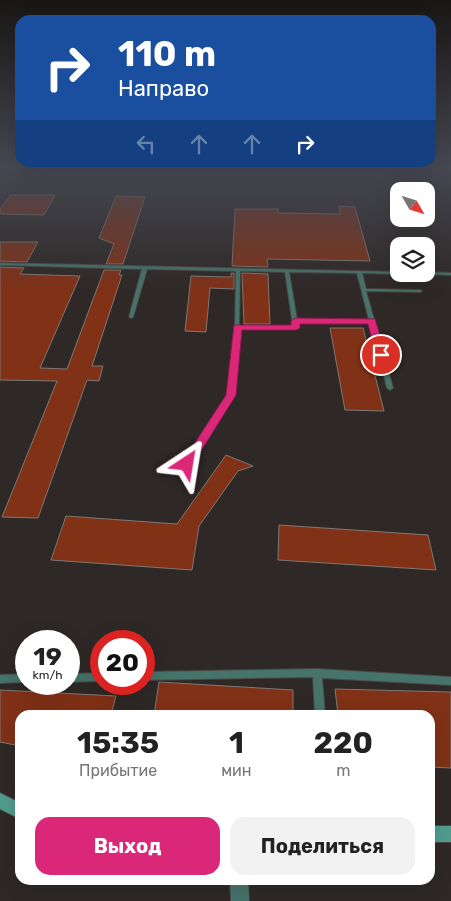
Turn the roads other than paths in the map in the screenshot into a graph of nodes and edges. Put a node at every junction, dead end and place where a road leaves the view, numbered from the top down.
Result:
1 (0, 264) edge
2 (145, 267) junction
3 (238, 269) junction
4 (287, 270) junction
5 (359, 272) junction
6 (390, 273) edge
7 (435, 273) edge
8 (451, 274) edge
9 (364, 290) junction
10 (420, 291) dead end
11 (130, 316) dead end
12 (295, 321) junction
13 (372, 321) junction
14 (237, 327) junction
15 (390, 388) dead end
16 (187, 464) dead end
17 (317, 673) junction
18 (155, 676) edge
19 (15, 678) edge
20 (0, 679) edge
21 (451, 681) edge
22 (320, 710) edge
23 (0, 801) edge
24 (15, 808) edge
25 (435, 834) edge
26 (451, 834) edge
27 (240, 885) edge
28 (240, 901) edge

1 - 2 lane
2 - 3 lane
2 - 11 lane
3 - 4 lane
3 - 14 lane
4 - 5 lane
4 - 12 lane
5 - 6 lane
5 - 9 lane
7 - 8 lane
9 - 10 lane
9 - 13 lane
12 - 13 lane
12 - 14 lane
13 - 15 lane
14 - 16 lane
17 - 18 lane
17 - 21 lane
17 - 22 lane
19 - 20 lane
23 - 24 main road
25 - 26 main road
27 - 28 street

